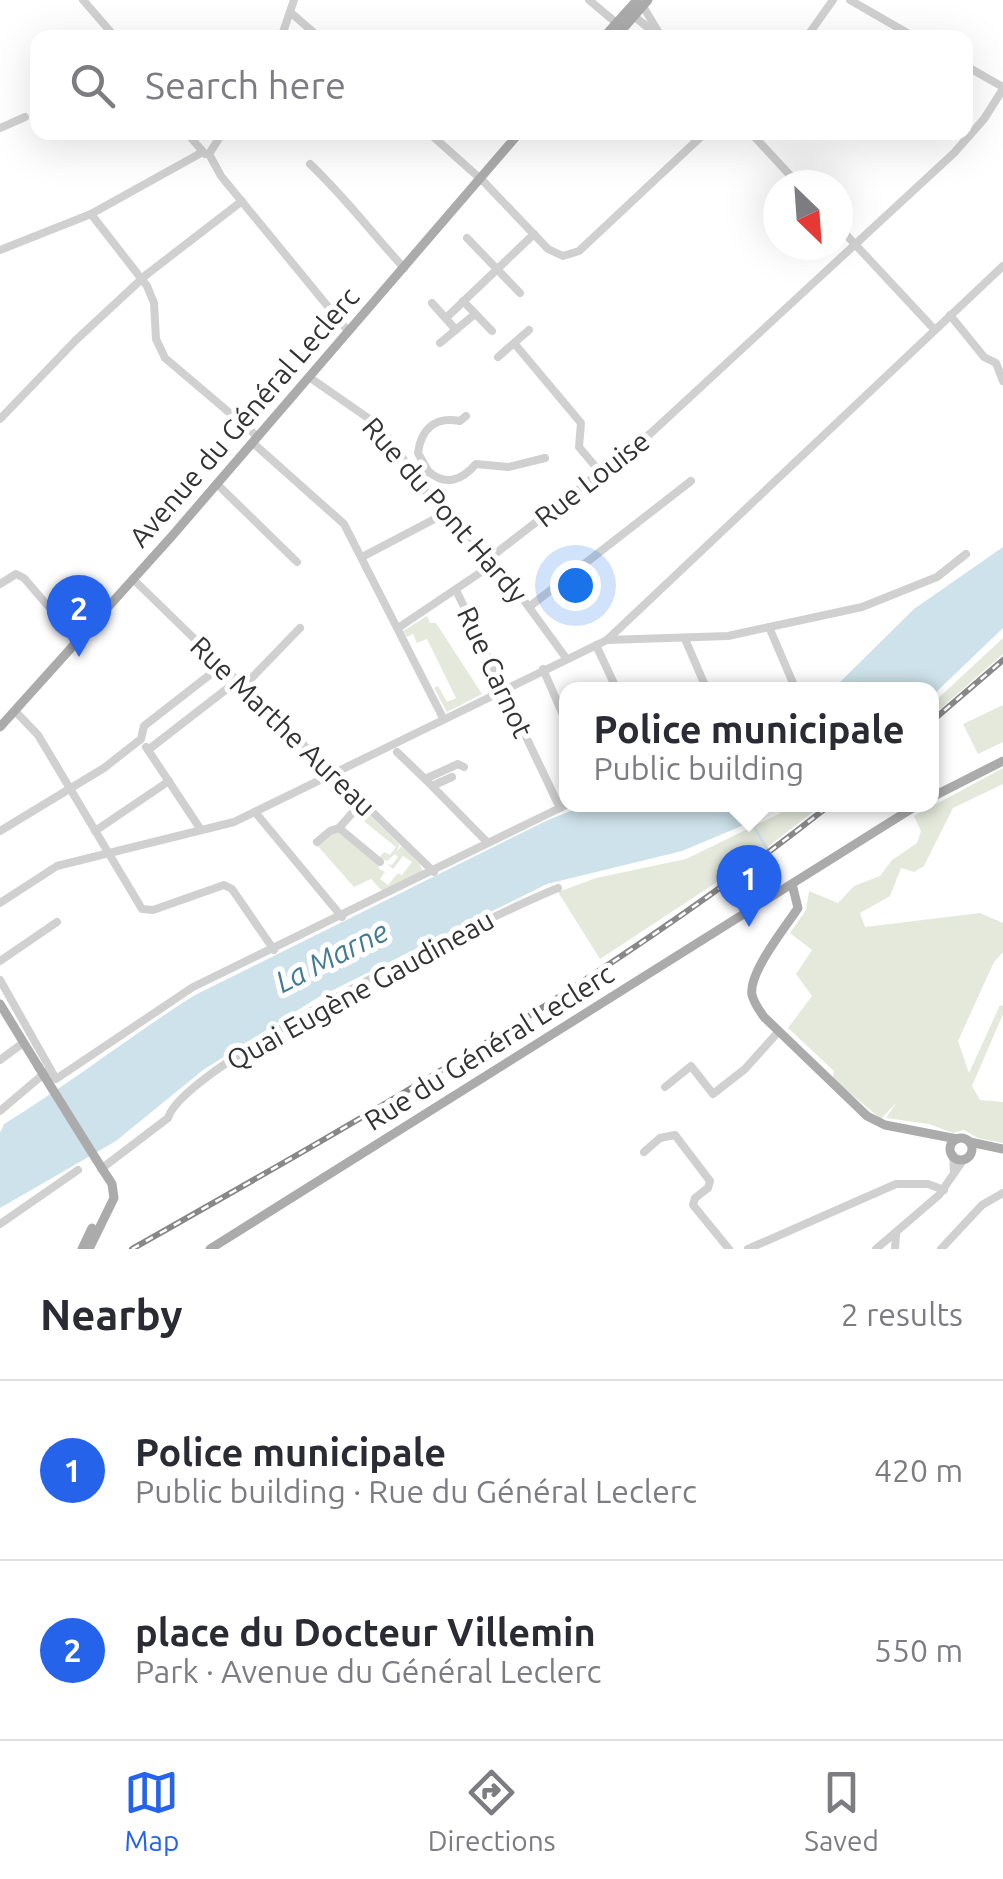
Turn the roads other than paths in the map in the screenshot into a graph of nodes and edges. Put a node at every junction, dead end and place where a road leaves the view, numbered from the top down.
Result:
1 (82, 0) edge
2 (294, 0) edge
3 (589, 0) edge
4 (833, 0) edge
5 (850, 0) edge
6 (642, 2) edge
7 (290, 12) junction
8 (630, 14) junction
9 (109, 30) edge
10 (283, 30) edge
11 (311, 30) edge
12 (618, 30) edge
13 (651, 30) edge
14 (658, 30) edge
15 (812, 30) edge
16 (902, 30) edge
17 (973, 70) edge
18 (1003, 88) edge
19 (30, 114) edge
20 (0, 128) edge
21 (973, 131) edge
22 (193, 140) edge
23 (216, 140) edge
24 (437, 140) edge
25 (516, 140) edge
26 (697, 140) edge
27 (757, 140) edge
28 (965, 140) edge
29 (205, 153) junction
30 (310, 164) dead end
31 (785, 170) edge
32 (480, 180) junction
33 (242, 200) junction
34 (91, 214) junction
35 (534, 234) junction
36 (467, 238) dead end
37 (855, 244) junction
38 (0, 250) edge
39 (1003, 266) edge
40 (404, 268) junction
41 (498, 269) junction
42 (143, 280) junction
43 (520, 293) dead end
44 (463, 302) junction
45 (432, 303) dead end
46 (475, 314) junction
47 (950, 315) junction
48 (446, 318) junction
49 (934, 329) junction
50 (456, 330) junction
51 (529, 330) dead end
52 (348, 331) junction
53 (492, 331) dead end
54 (440, 343) dead end
55 (514, 343) junction
56 (498, 358) dead end
57 (1000, 360) edge
58 (309, 377) junction
59 (1003, 381) edge
60 (466, 416) dead end
61 (0, 419) edge
62 (255, 440) junction
63 (544, 458) dead end
64 (428, 470) junction
65 (600, 472) junction
66 (416, 479) junction
67 (692, 480) dead end
68 (217, 484) junction
69 (446, 514) junction
70 (966, 554) dead end
71 (362, 557) junction
72 (494, 560) junction
73 (297, 562) dead end
74 (133, 579) junction
75 (0, 584) edge
76 (456, 590) junction
77 (528, 606) junction
78 (769, 627) junction
79 (300, 628) dead end
80 (398, 628) junction
81 (685, 639) junction
82 (607, 640) junction
83 (78, 641) junction
84 (596, 644) junction
85 (566, 658) junction
86 (221, 666) junction
87 (543, 670) junction
88 (613, 682) edge
89 (704, 682) edge
90 (793, 682) edge
91 (240, 684) junction
92 (503, 689) junction
93 (559, 706) edge
94 (15, 711) junction
95 (443, 718) junction
96 (0, 727) edge
97 (142, 739) junction
98 (148, 750) junction
99 (396, 752) dead end
100 (1003, 761) edge
101 (464, 766) dead end
102 (331, 773) junction
103 (452, 776) dead end
104 (169, 782) junction
105 (428, 782) junction
106 (70, 789) junction
107 (939, 793) edge
108 (559, 796) edge
109 (362, 802) junction
110 (559, 808) edge
111 (255, 812) junction
112 (906, 812) edge
113 (339, 828) junction
114 (201, 830) junction
115 (0, 832) edge
116 (95, 832) junction
117 (317, 842) dead end
118 (487, 842) junction
119 (109, 854) junction
120 (380, 862) dead end
121 (434, 872) junction
122 (792, 884) junction
123 (558, 888) dead end
124 (0, 903) edge
125 (342, 917) junction
126 (57, 922) dead end
127 (274, 950) junction
128 (0, 962) edge
129 (0, 980) edge
130 (0, 1004) edge
131 (779, 1031) junction
132 (24, 1043) junction
133 (0, 1060) edge
134 (50, 1068) junction
135 (665, 1087) dead end
136 (0, 1111) edge
137 (934, 1134) junction
138 (956, 1139) junction
139 (1003, 1149) edge
140 (968, 1151) junction
141 (644, 1152) dead end
142 (952, 1152) junction
143 (100, 1166) junction
144 (78, 1170) dead end
145 (953, 1178) junction
146 (944, 1190) junction
147 (1003, 1193) edge
148 (0, 1224) edge
149 (896, 1234) junction
150 (84, 1248) edge
151 (210, 1249) edge
152 (729, 1249) edge
153 (748, 1249) edge
154 (876, 1249) edge
155 (895, 1249) edge
156 (941, 1249) edge

1 - 9 street
2 - 7 street
3 - 12 street
4 - 15 street
5 - 16 street
6 - 8 main road
6 - 14 street
7 - 10 street
7 - 11 street
8 - 12 main road
8 - 13 street
17 - 18 street
18 - 21 street, Rue Louise
19 - 20 street
22 - 29 street
23 - 29 street
24 - 32 street
25 - 32 main road, Avenue du Général Leclerc
26 - 35 street
27 - 31 street
28 - 37 street, Rue Louise
29 - 33 street
29 - 34 street
30 - 40 street
32 - 35 street
32 - 40 main road, Avenue du Général Leclerc
33 - 42 street
33 - 52 street
34 - 38 street
34 - 42 street
35 - 41 street
36 - 41 street
37 - 49 street
37 - 65 street, Rue Louise
39 - 47 street
40 - 52 main road, Avenue du Général Leclerc
41 - 43 street
41 - 44 street
42 - 61 street
42 - 62 street
44 - 46 street
44 - 48 street
45 - 48 street
46 - 50 street
46 - 53 street
47 - 49 street
47 - 57 street
48 - 50 street
49 - 82 street
50 - 54 street
51 - 55 street
52 - 58 main road, Avenue du Général Leclerc
55 - 56 street
55 - 65 street
57 - 59 street
58 - 62 main road, Avenue du Général Leclerc
58 - 66 street, Rue du Pont Hardy
60 - 64 street
62 - 68 main road, Avenue du Général Leclerc
62 - 71 street
63 - 64 street
64 - 66 street
65 - 72 street, Rue Louise
66 - 69 street, Rue du Pont Hardy
67 - 77 street
68 - 73 street
68 - 74 main road, Avenue du Général Leclerc
69 - 71 street
69 - 72 street, Rue du Pont Hardy
70 - 78 street
71 - 80 street
72 - 76 street, Rue Louise
72 - 77 street, Rue du Pont Hardy
74 - 83 main road, Avenue du Général Leclerc
74 - 86 street, Rue Marthe Aureau
75 - 83 street
76 - 80 street, Rue Louise
76 - 92 street, Rue Carnot
77 - 85 street, Rue du Pont Hardy
78 - 81 street
78 - 90 street
79 - 91 street
80 - 95 street
81 - 82 street
81 - 89 street
82 - 84 street
83 - 94 main road, Avenue du Général Leclerc
84 - 85 street
84 - 88 street
85 - 87 street
86 - 91 street, Rue Marthe Aureau
86 - 97 street
87 - 92 street
87 - 93 street
91 - 98 street
91 - 102 street, Rue Marthe Aureau
92 - 95 street
92 - 108 street, Rue Carnot
94 - 96 main road, Avenue du Général Leclerc
94 - 106 street
95 - 102 street
97 - 98 street
97 - 106 street
98 - 104 street
99 - 105 street
100 - 107 main road
101 - 105 street
102 - 109 street, Rue Marthe Aureau
102 - 111 street
103 - 105 street
104 - 114 street
104 - 116 street
105 - 118 street
106 - 115 street
106 - 116 street
109 - 113 street
109 - 121 street, Rue Marthe Aureau
110 - 118 street
111 - 114 street
111 - 125 street
112 - 122 main road, Rue du Général Leclerc
113 - 117 street
113 - 120 street
114 - 119 street
116 - 119 street
118 - 121 street
119 - 124 street
119 - 127 street
121 - 125 street
122 - 131 main road
122 - 151 main road, Rue du Général Leclerc
123 - 143 street, Quai Eugène Gaudineau
125 - 127 street
126 - 128 street
127 - 134 street
129 - 134 street
130 - 132 main road
131 - 135 street
131 - 137 main road
132 - 133 street
132 - 143 main road, bridge
134 - 136 street
137 - 138 main road
137 - 142 main road
138 - 140 main road
138 - 142 main road
139 - 140 main road
140 - 142 main road
140 - 145 street
141 - 152 street
142 - 145 street
143 - 150 main road
144 - 148 street
145 - 146 street
146 - 149 street
146 - 153 street
147 - 156 street
149 - 154 street
149 - 155 street

